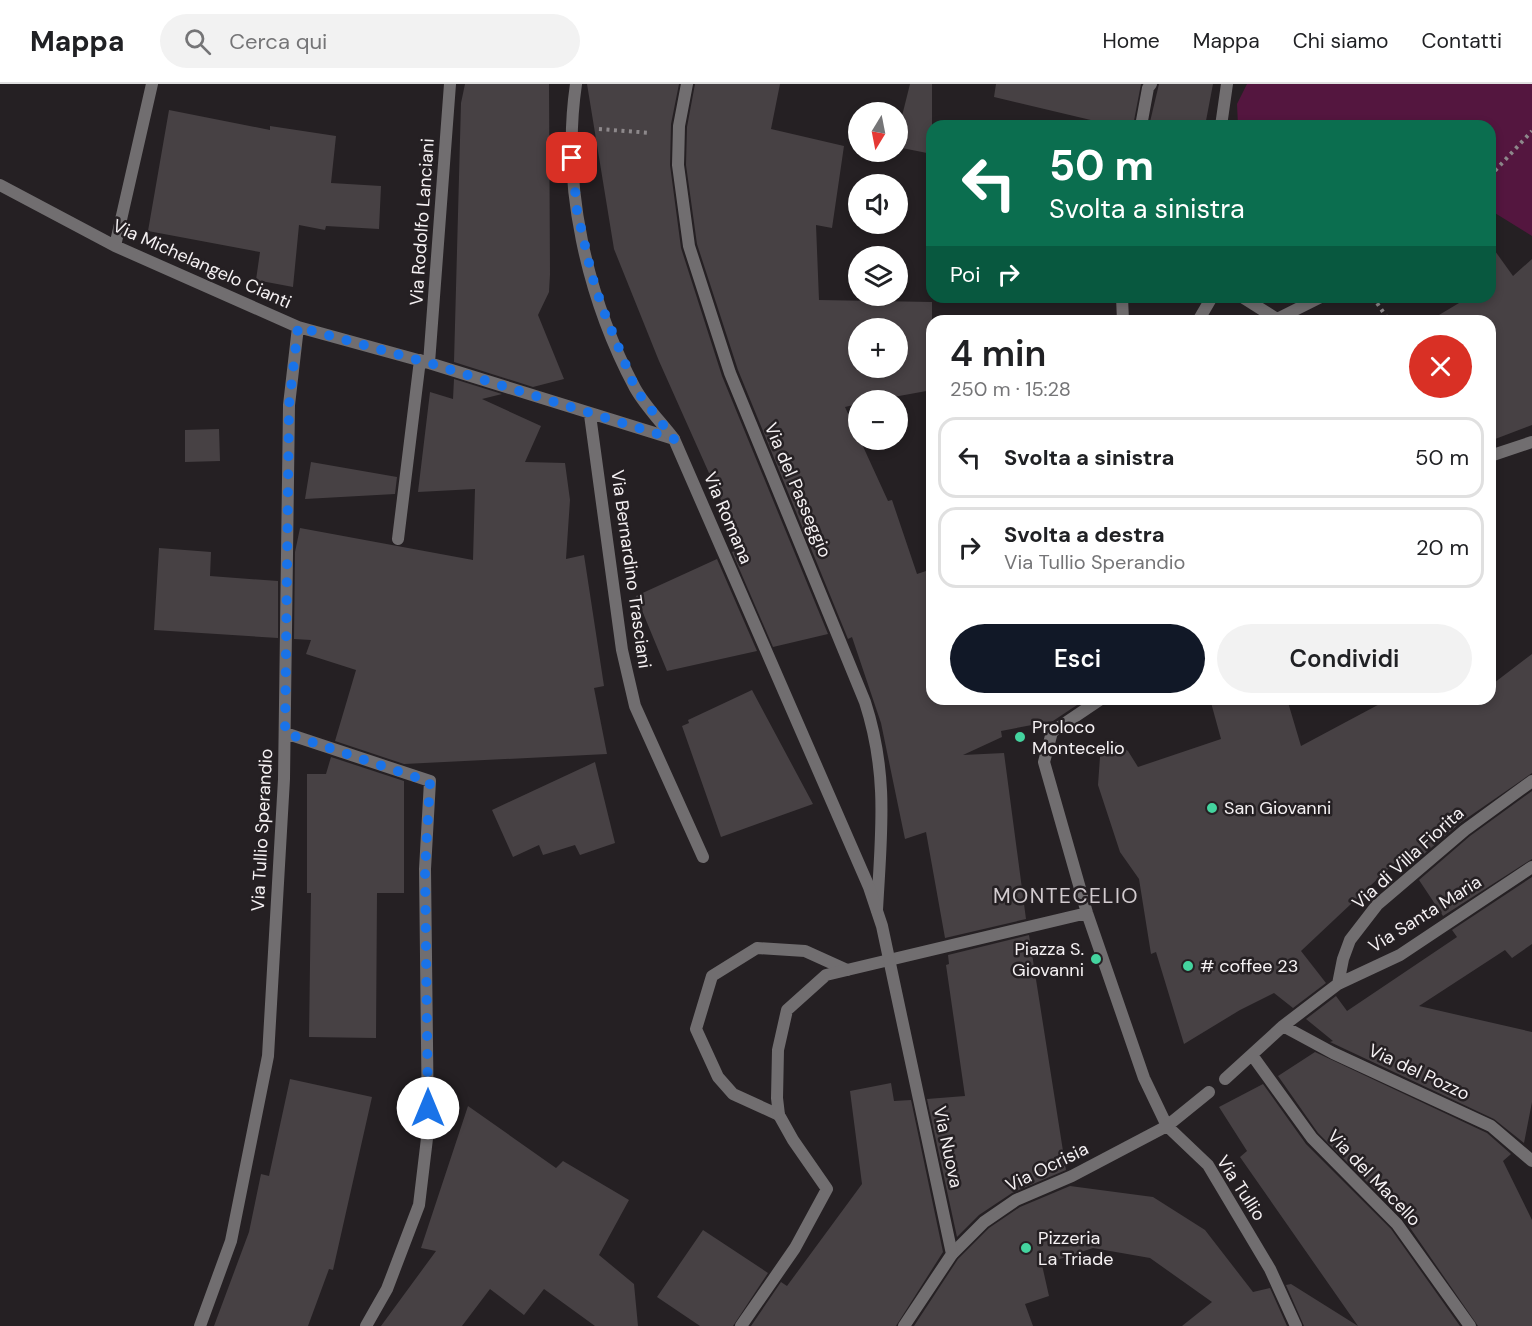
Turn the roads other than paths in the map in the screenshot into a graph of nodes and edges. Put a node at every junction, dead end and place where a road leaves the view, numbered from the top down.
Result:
1 (152, 84) edge
2 (450, 84) edge
3 (576, 84) edge
4 (687, 84) edge
5 (1151, 84) edge
6 (1227, 84) edge
7 (1142, 120) edge
8 (1222, 120) edge
9 (0, 185) edge
10 (116, 246) junction
11 (1252, 303) edge
12 (1310, 303) edge
13 (1271, 315) edge
14 (1285, 315) edge
15 (298, 327) junction
16 (424, 362) junction
17 (590, 415) junction
18 (674, 439) junction
19 (1532, 441) edge
20 (1496, 454) edge
21 (398, 539) dead end
22 (1092, 705) edge
23 (285, 733) junction
24 (1532, 781) edge
25 (703, 857) dead end
26 (1532, 867) edge
27 (877, 910) junction
28 (1087, 913) junction
29 (890, 962) junction
30 (847, 970) junction
31 (1338, 984) junction
32 (1283, 1026) junction
33 (1252, 1055) junction
34 (1225, 1079) dead end
35 (1209, 1092) dead end
36 (779, 1115) junction
37 (1167, 1126) junction
38 (1532, 1161) edge
39 (952, 1254) junction
40 (200, 1326) edge
41 (366, 1326) edge
42 (741, 1326) edge
43 (904, 1326) edge
44 (1296, 1326) edge
45 (1470, 1326) edge

1 - 10 street
2 - 16 street, Via Rodolfo Lanciani
3 - 18 street, Via Romana
4 - 27 street, Via del Passeggio
5 - 7 street
6 - 8 street
9 - 10 street, Via Michelangelo Cianti
10 - 15 street, Via Michelangelo Cianti
11 - 13 street
12 - 14 street
15 - 16 street, Via Michelangelo Cianti
15 - 23 street, Via Tullio Sperandio
16 - 17 street, Via Michelangelo Cianti
16 - 21 street, Via Rodolfo Lanciani
17 - 18 street, Via Michelangelo Cianti
17 - 25 street, Via Bernardino Trasciani
18 - 27 street, Via Romana
19 - 20 street
22 - 28 street, Via Tullio
23 - 40 street, Via Tullio Sperandio
23 - 41 street
24 - 31 street, Via di Villa Fiorita
26 - 31 street, Via Santa Maria
27 - 29 street, Via Romana
28 - 29 street
28 - 37 street, Via Tullio
29 - 30 street
29 - 39 street, Via Nuova
30 - 36 street
30 - 36 street
31 - 32 street, Via Santa Maria
32 - 33 street, Via Santa Maria
32 - 38 street, Via del Pozzo
33 - 34 street, Via Santa Maria
33 - 45 street, Via del Macello
35 - 37 street
36 - 42 street
37 - 39 street, Via Ocrisia
37 - 44 street, Via Tullio
39 - 43 street

